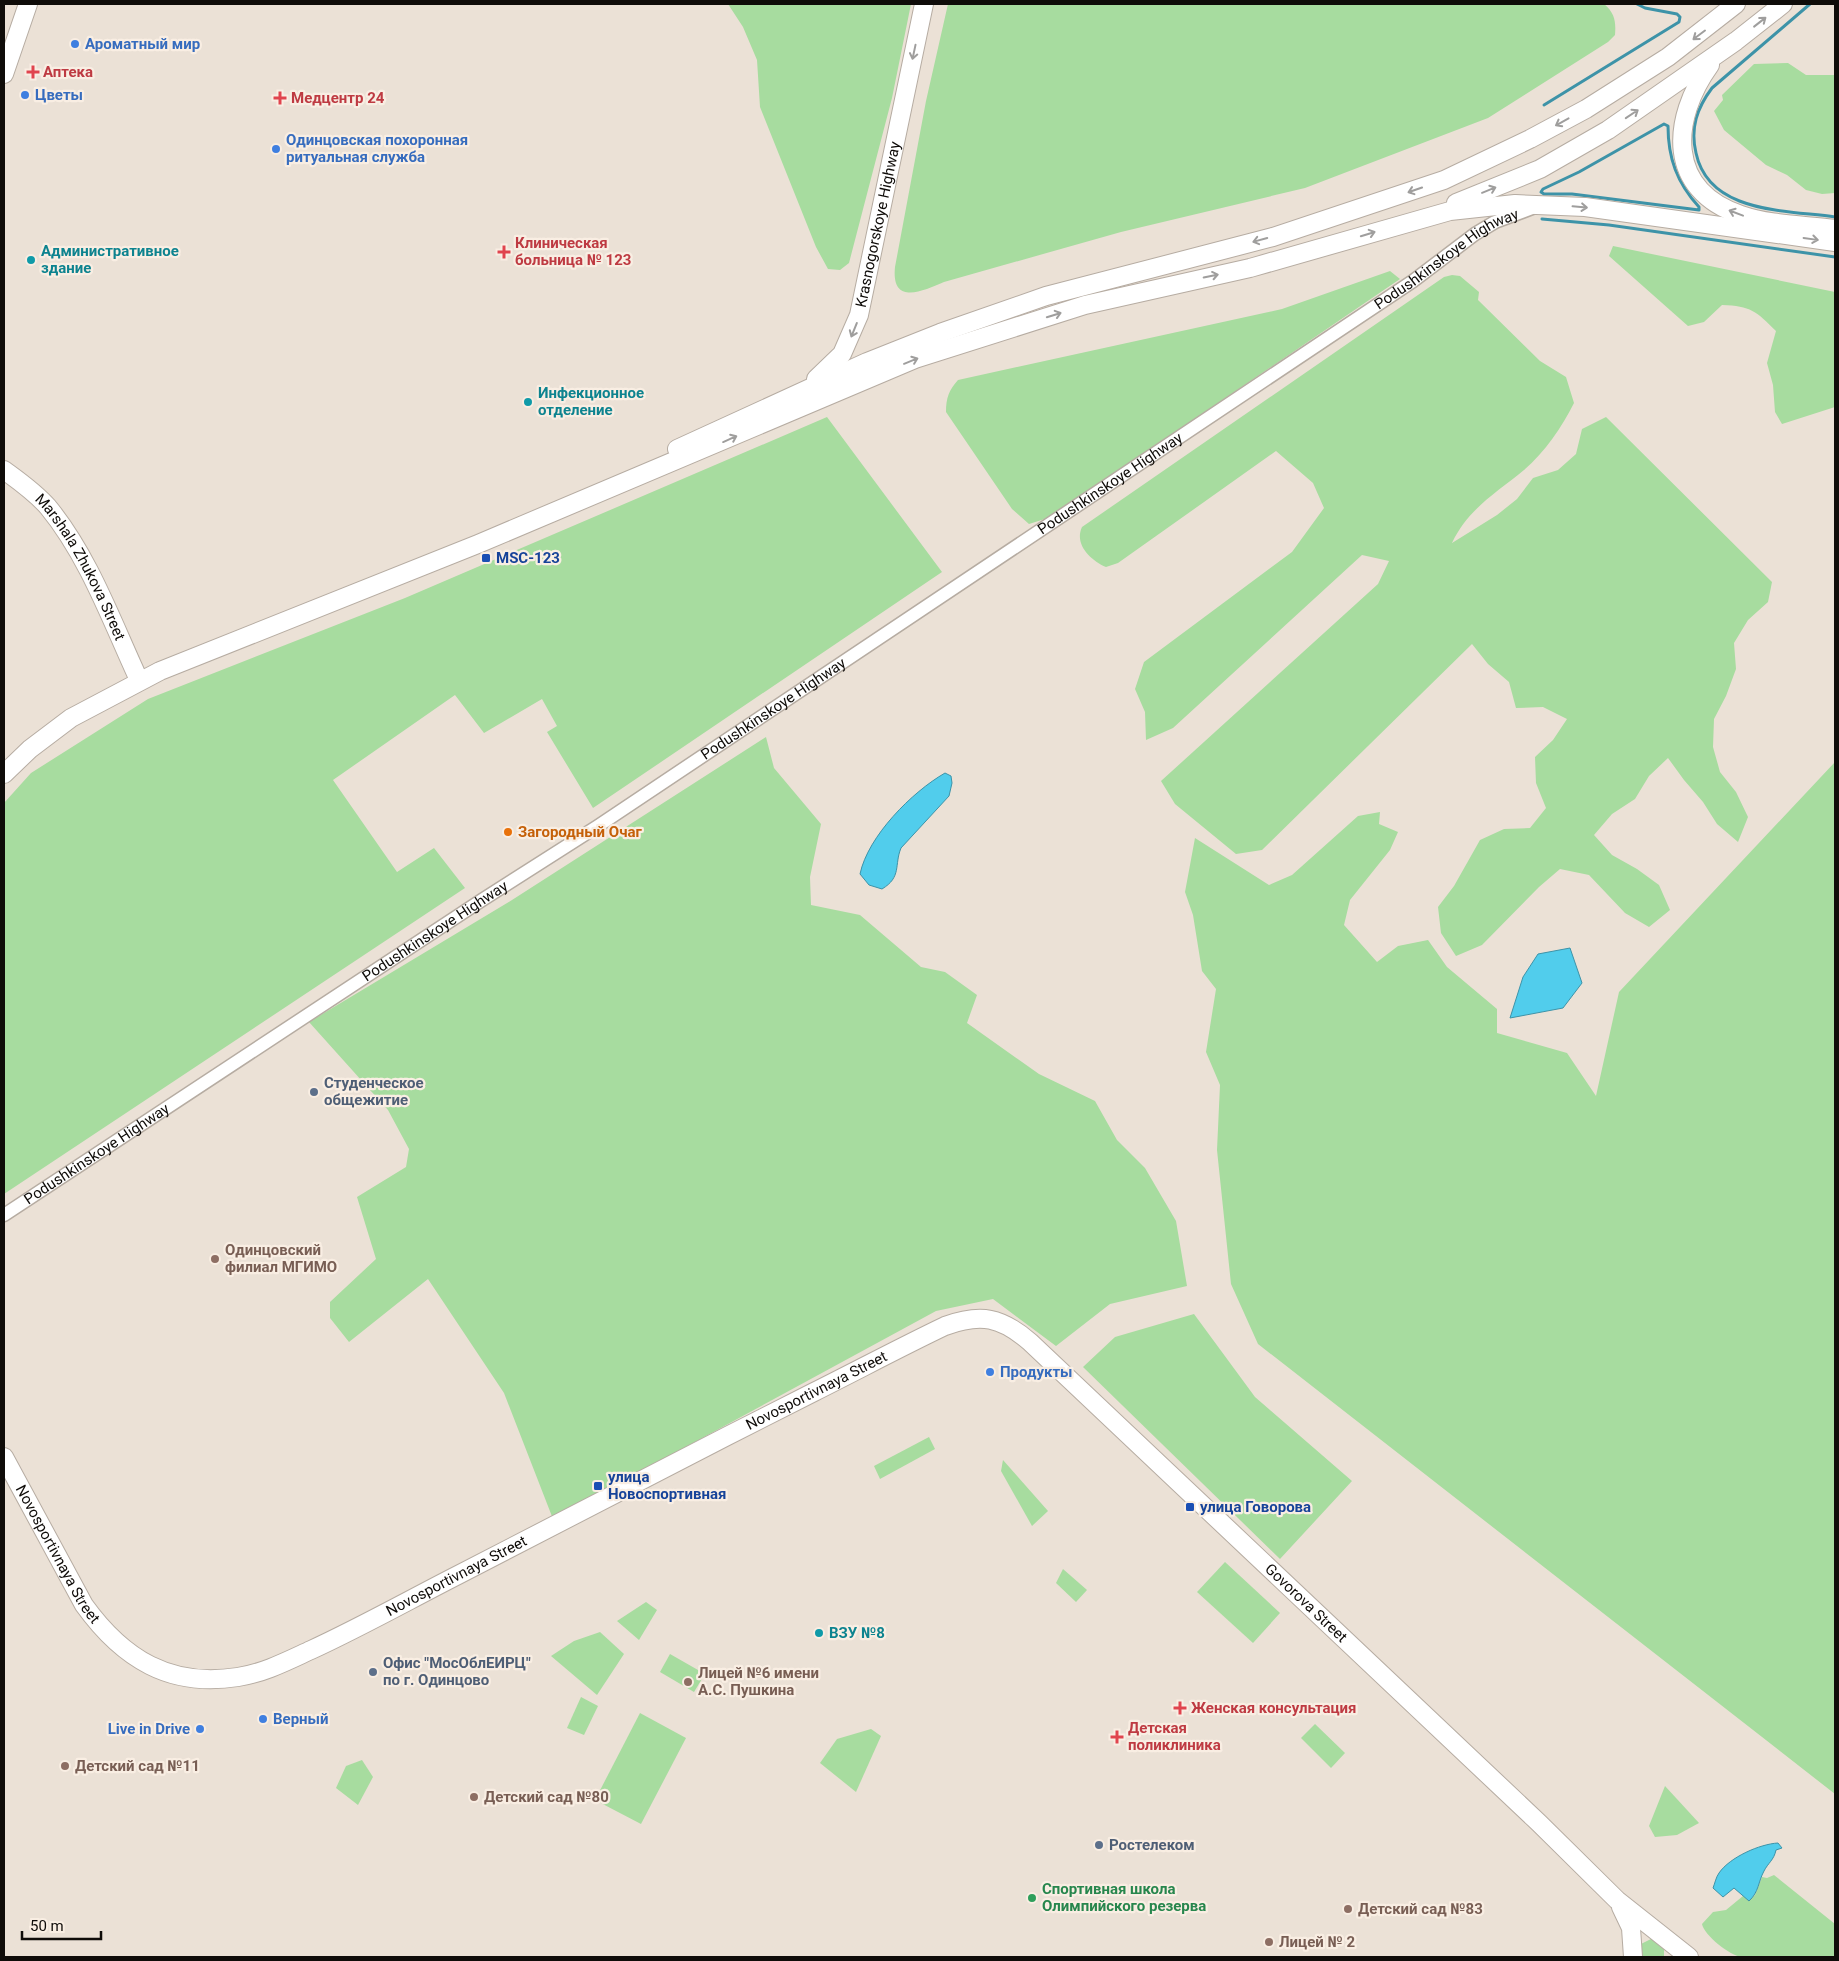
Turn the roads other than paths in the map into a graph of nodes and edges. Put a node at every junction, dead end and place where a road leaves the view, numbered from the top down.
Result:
1 (28, 4) edge
2 (924, 4) edge
3 (1736, 4) edge
4 (1783, 4) edge
5 (1736, 41) junction
6 (4, 74) edge
7 (1543, 204) junction
8 (1411, 221) junction
9 (1835, 229) edge
10 (1835, 242) edge
11 (771, 405) junction
12 (4, 470) edge
13 (636, 478) junction
14 (139, 680) junction
15 (4, 774) edge
16 (4, 1215) edge
17 (986, 1319) joint
18 (4, 1457) edge
19 (1617, 1900) junction
20 (1662, 1937) junction
21 (1633, 1954) edge
22 (1670, 1957) edge
23 (1689, 1957) edge

1 - 6 main road
2 -> 11 main road, Krasnogorskoye Highway
3 -> 11 main road
5 -> 4 main road
8 -> 5 main road
9 -> 5 main road
7 - 8 main road
7 -> 10 main road
7 - 16 street, Podushkinskoye Highway
13 -> 8 main road
11 - 13 main road
12 - 14 main road, Marshala Zhukova Street
13 - 14 main road
14 - 15 main road
17 - 18 main road, Novosportivnaya Street
17 - 19 main road, Govorova Street
19 - 20 main road, Govorova Street
19 - 21 main road, Govorova Street
20 - 21 main road, Govorova Street
20 - 22 main road
20 - 23 main road, Govorova Street

